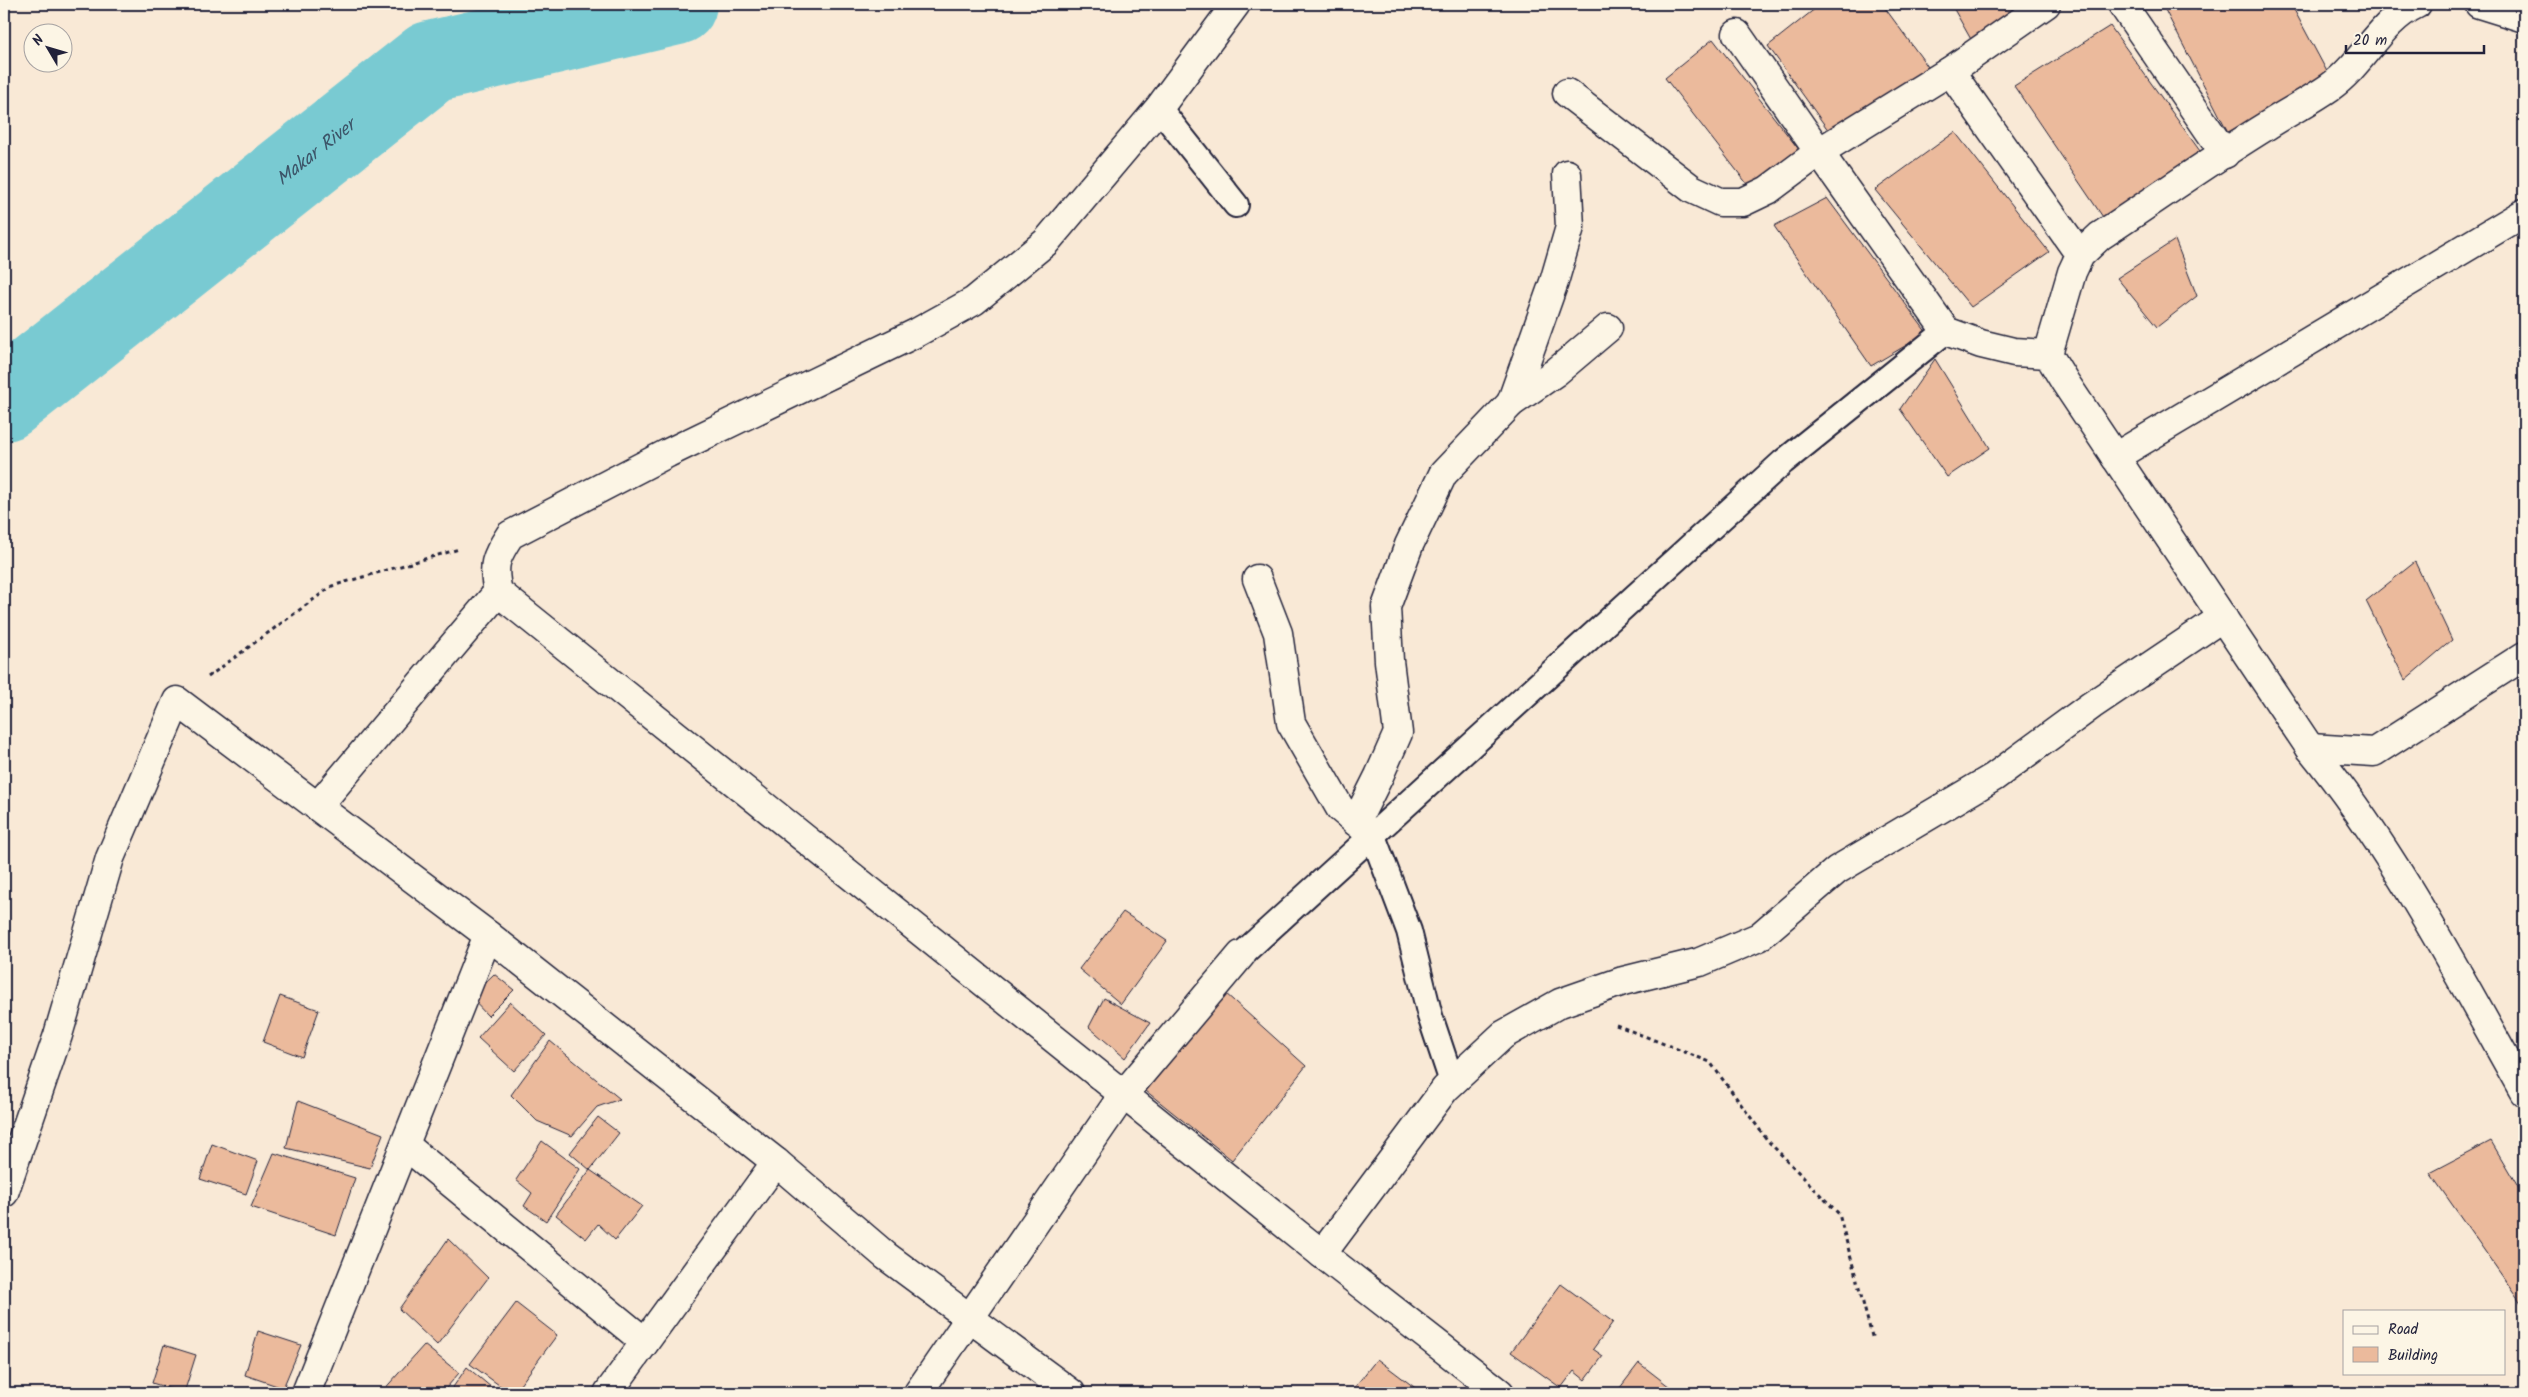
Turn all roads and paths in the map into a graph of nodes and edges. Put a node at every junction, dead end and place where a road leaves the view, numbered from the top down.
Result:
1 (1236, 4) edge
2 (2046, 4) edge
3 (2122, 4) edge
4 (2417, 4) edge
5 (2479, 4) edge
6 (2524, 18) edge
7 (1737, 34) dead end
8 (1950, 71) junction
9 (1567, 93) dead end
10 (1159, 108) junction
11 (1819, 152) junction
12 (2225, 154) junction
13 (1567, 174) dead end
14 (1236, 205) dead end
15 (2524, 213) edge
16 (2080, 255) junction
17 (1608, 328) dead end
18 (1946, 331) junction
19 (2048, 354) junction
20 (1511, 403) junction
21 (2115, 457) junction
22 (510, 535) junction
23 (1258, 579) dead end
24 (498, 592) junction
25 (2223, 617) junction
26 (2524, 656) edge
27 (177, 701) junction
28 (2310, 748) junction
29 (2374, 752) junction
30 (2347, 793) junction
31 (318, 806) junction
32 (1364, 829) junction
33 (488, 935) junction
34 (1241, 955) joint
35 (1560, 1003) junction
36 (1452, 1082) junction
37 (2524, 1092) edge
38 (1123, 1095) junction
39 (404, 1145) junction
40 (776, 1162) junction
41 (4, 1193) edge
42 (1322, 1254) junction
43 (970, 1318) junction
44 (1873, 1340) dead end
45 (645, 1342) junction
46 (313, 1390) edge
47 (608, 1393) edge
48 (918, 1393) edge
49 (1071, 1393) edge
50 (1500, 1393) edge

1 - 10 street
2 - 8 street
3 - 12 street
4 - 12 street
5 - 6 street
7 - 11 street
8 - 11 street
8 - 16 street
9 - 11 street
10 - 14 lane
10 - 22 street
11 - 18 street
12 - 16 street
13 - 20 street
15 - 21 street
16 - 19 street
17 - 20 street
18 - 19 street
18 - 32 lane
19 - 21 street
20 - 32 street
21 - 25 street
22 - 24 street
22 - 27 path
23 - 32 street
24 - 31 street
24 - 38 street
25 - 28 street
25 - 35 street
26 - 29 street
27 - 31 street
27 - 41 street
28 - 29 street
28 - 30 street
29 - 30 street
30 - 37 street
31 - 33 street
32 - 34 lane
32 - 36 lane
33 - 39 street
33 - 40 street
34 - 38 street
35 - 36 street
35 - 44 path
36 - 42 street
38 - 42 street
38 - 43 street
39 - 45 street
39 - 46 street
40 - 43 street
40 - 45 street
42 - 50 street
43 - 48 street
43 - 49 street
45 - 47 street

